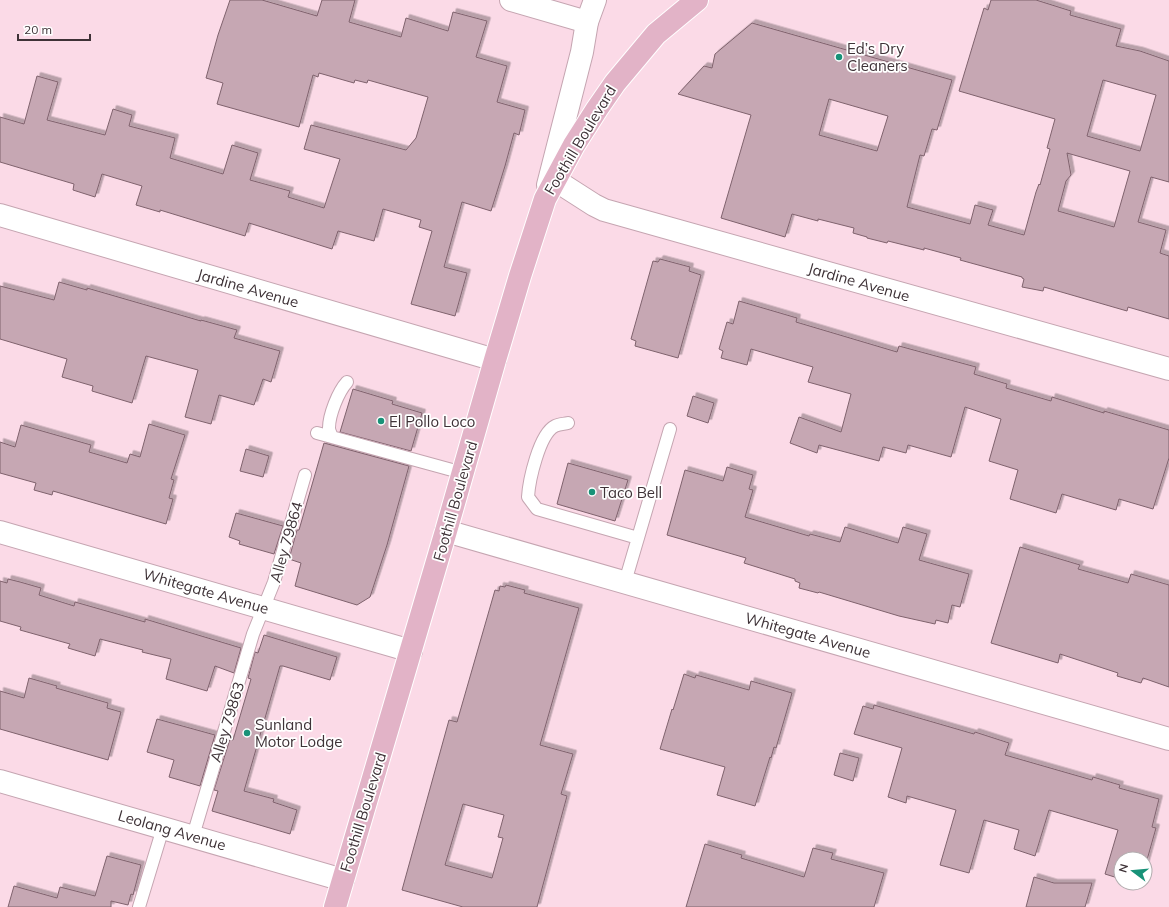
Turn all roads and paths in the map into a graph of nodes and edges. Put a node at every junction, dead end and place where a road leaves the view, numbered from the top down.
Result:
1 (511, 0) edge
2 (595, 0) edge
3 (696, 0) edge
4 (587, 22) junction
5 (554, 180) junction
6 (544, 199) junction
7 (0, 215) edge
8 (495, 360) junction
9 (1169, 369) edge
10 (347, 382) dead end
11 (568, 424) dead end
12 (670, 428) dead end
13 (317, 433) dead end
14 (332, 437) junction
15 (463, 473) junction
16 (305, 475) dead end
17 (446, 531) junction
18 (0, 532) edge
19 (638, 538) junction
20 (625, 582) junction
21 (264, 608) junction
22 (411, 651) junction
23 (1169, 739) edge
24 (0, 780) edge
25 (163, 828) junction
26 (192, 836) junction
27 (343, 880) junction
28 (139, 907) edge
29 (335, 907) edge

1 - 4 street
2 - 4 street
3 - 5 main road, Foothill Boulevard
4 - 6 street
5 - 6 main road, Foothill Boulevard
5 - 9 street, Jardine Avenue
6 - 8 main road, Foothill Boulevard
7 - 8 street, Jardine Avenue
8 - 15 main road, Foothill Boulevard
10 - 14 lane
11 - 19 lane
12 - 19 lane
13 - 14 lane
14 - 15 lane
15 - 17 main road, Foothill Boulevard
16 - 21 lane, Alley 79864
17 - 20 street, Whitegate Avenue
17 - 22 main road, Foothill Boulevard
18 - 21 street, Whitegate Avenue
19 - 20 lane
20 - 23 street, Whitegate Avenue
21 - 22 street, Whitegate Avenue
21 - 26 lane, Alley 79863
22 - 27 main road, Foothill Boulevard
24 - 25 street, Leolang Avenue
25 - 26 street, Leolang Avenue
25 - 28 lane
26 - 27 street, Leolang Avenue
27 - 29 main road, Foothill Boulevard

